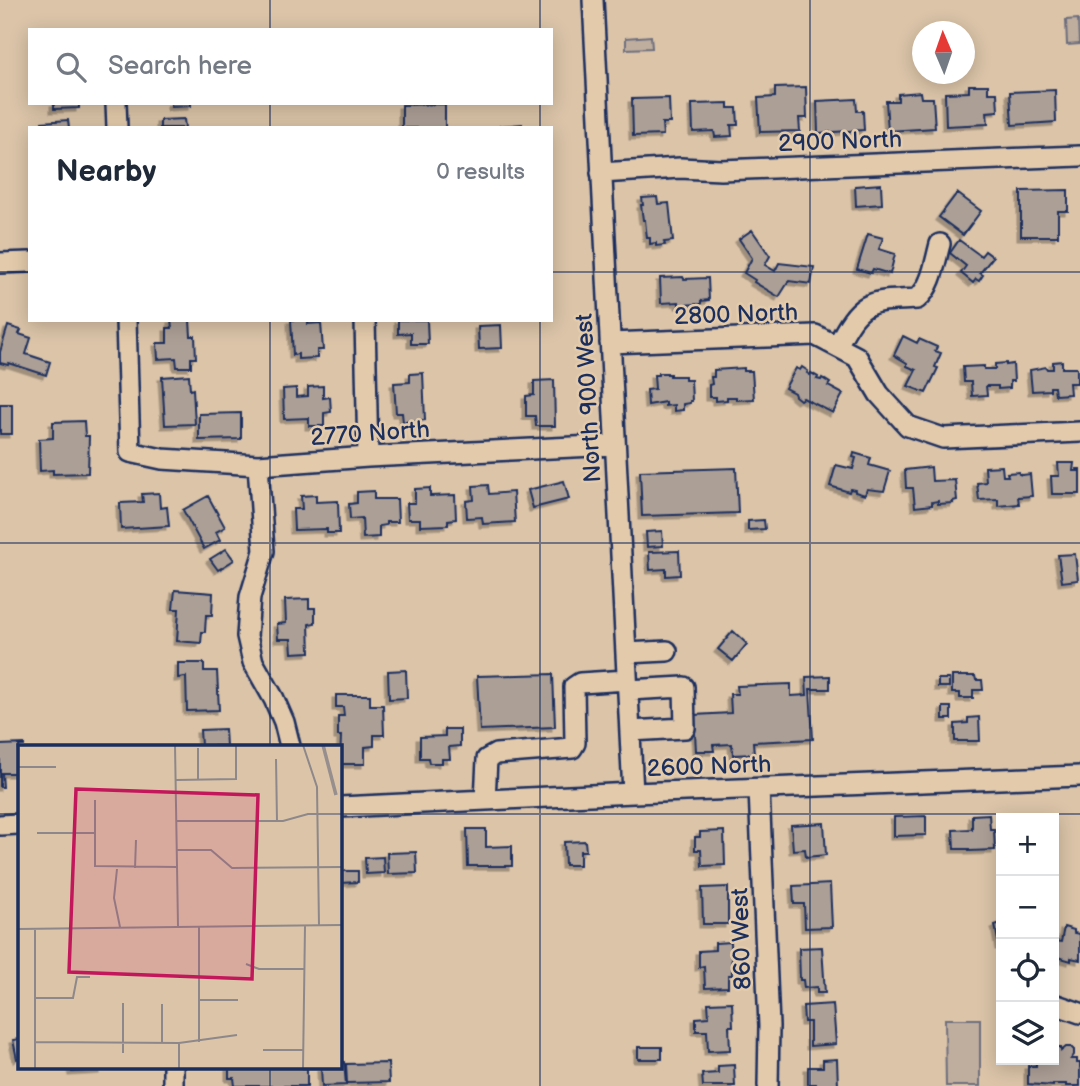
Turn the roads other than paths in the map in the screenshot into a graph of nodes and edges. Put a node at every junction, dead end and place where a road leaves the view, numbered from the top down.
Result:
1 (593, 0) edge
2 (116, 105) edge
3 (117, 126) edge
4 (1080, 156) edge
5 (601, 173) junction
6 (940, 244) dead end
7 (28, 262) edge
8 (0, 263) edge
9 (126, 322) edge
10 (365, 322) edge
11 (610, 343) junction
12 (837, 346) junction
13 (1080, 432) edge
14 (615, 445) junction
15 (368, 457) junction
16 (258, 465) junction
17 (667, 651) dead end
18 (626, 653) junction
19 (628, 685) junction
20 (630, 731) junction
21 (290, 745) edge
22 (1080, 776) edge
23 (759, 789) junction
24 (633, 793) junction
25 (485, 800) junction
26 (341, 807) edge
27 (18, 824) edge
28 (0, 825) edge
29 (1059, 1006) edge
30 (1080, 1013) edge
31 (173, 1068) edge
32 (173, 1086) edge
33 (768, 1086) edge

1 - 5 street, North 900 West
2 - 3 street
4 - 5 street, 2900 North
5 - 11 street, North 900 West
6 - 12 street
7 - 8 street
9 - 16 street, 2770 North
10 - 15 street
11 - 12 street, 2800 North
11 - 14 street, North 900 West
12 - 13 street, 2800 North
14 - 15 street, 2770 North
14 - 18 street, North 900 West
15 - 16 street, 2770 North
16 - 21 street
17 - 18 street
18 - 19 street, North 900 West
19 - 20 street, North 900 West
19 - 20 street
19 - 25 street
20 - 24 street, North 900 West
22 - 23 street, 2600 North
23 - 24 street, 2600 North
23 - 33 street, 860 West
24 - 25 street, 2600 North
25 - 26 street, 2600 North
27 - 28 street
29 - 30 street
31 - 32 street

